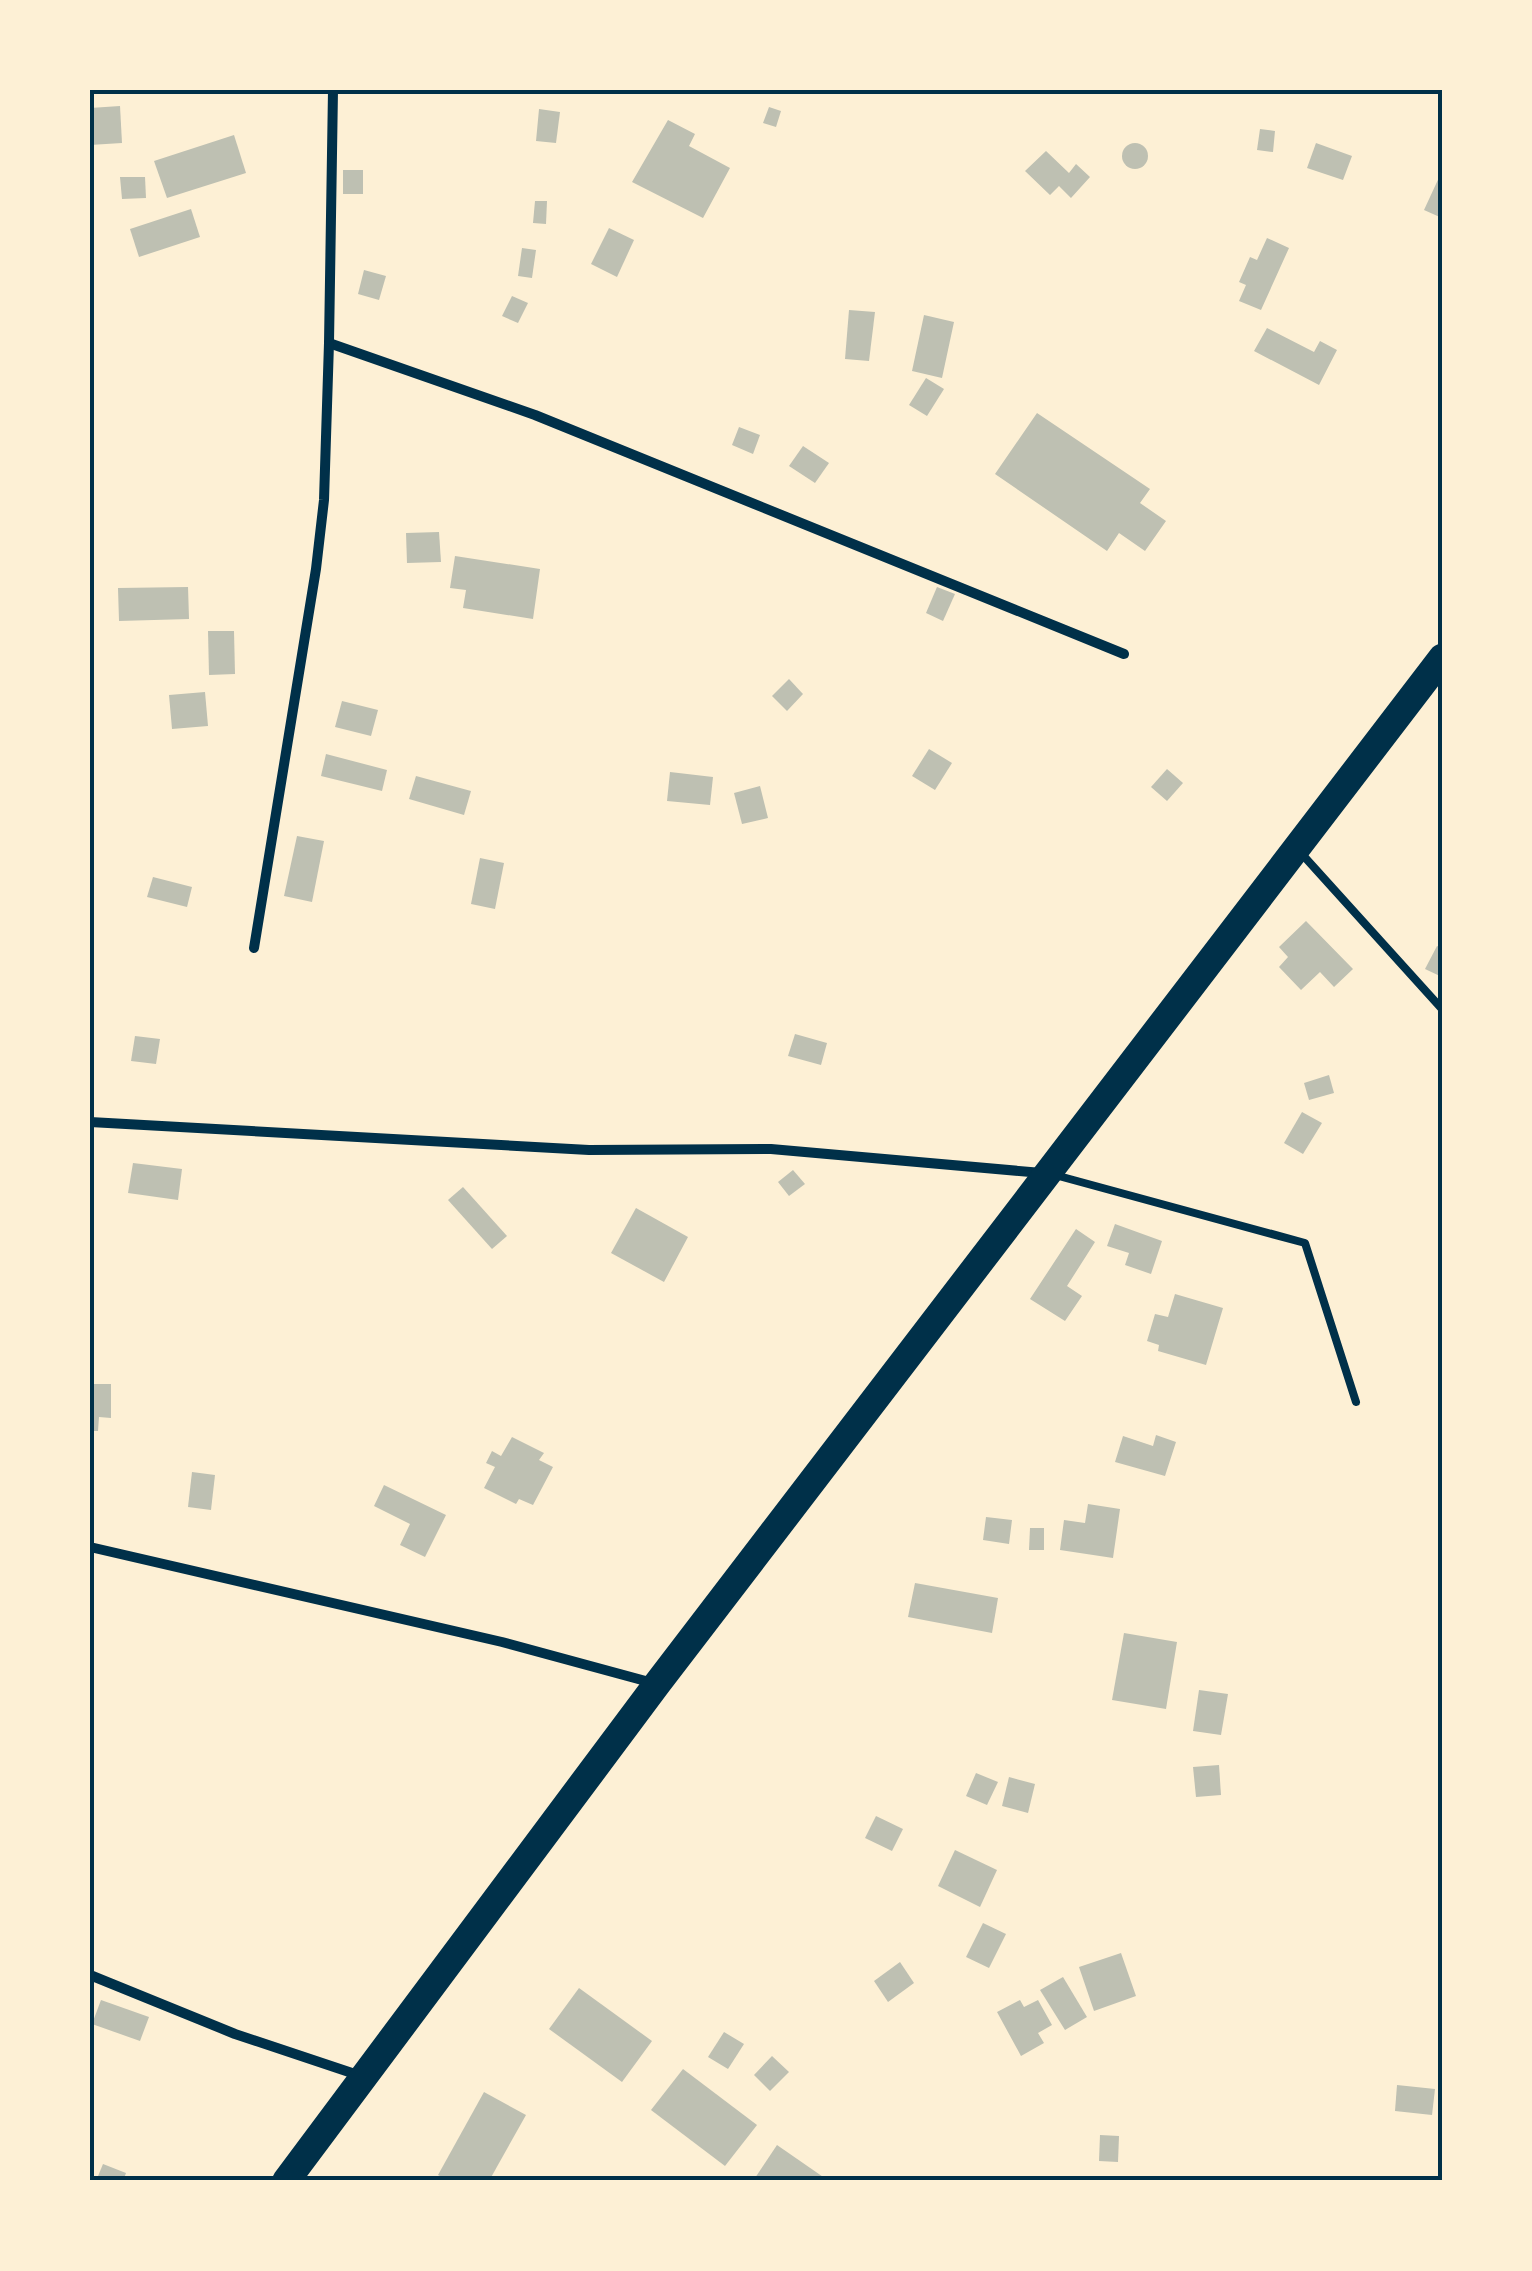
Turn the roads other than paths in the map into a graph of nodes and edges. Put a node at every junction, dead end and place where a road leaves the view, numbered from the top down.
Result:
1 (333, 90) edge
2 (329, 342) junction
3 (1124, 654) dead end
4 (1442, 658) edge
5 (1296, 848) junction
6 (254, 948) dead end
7 (1442, 1009) edge
8 (90, 1122) edge
9 (1048, 1173) junction
10 (1356, 1402) dead end
11 (90, 1548) edge
12 (658, 1684) junction
13 (90, 1975) edge
14 (366, 2078) junction
15 (286, 2181) edge

1 - 2 street
2 - 3 street
2 - 6 street
4 - 5 highway
5 - 7 lane
5 - 9 highway
8 - 9 street
9 - 10 lane
9 - 12 highway
11 - 12 street
12 - 14 highway
13 - 14 street
14 - 15 highway

